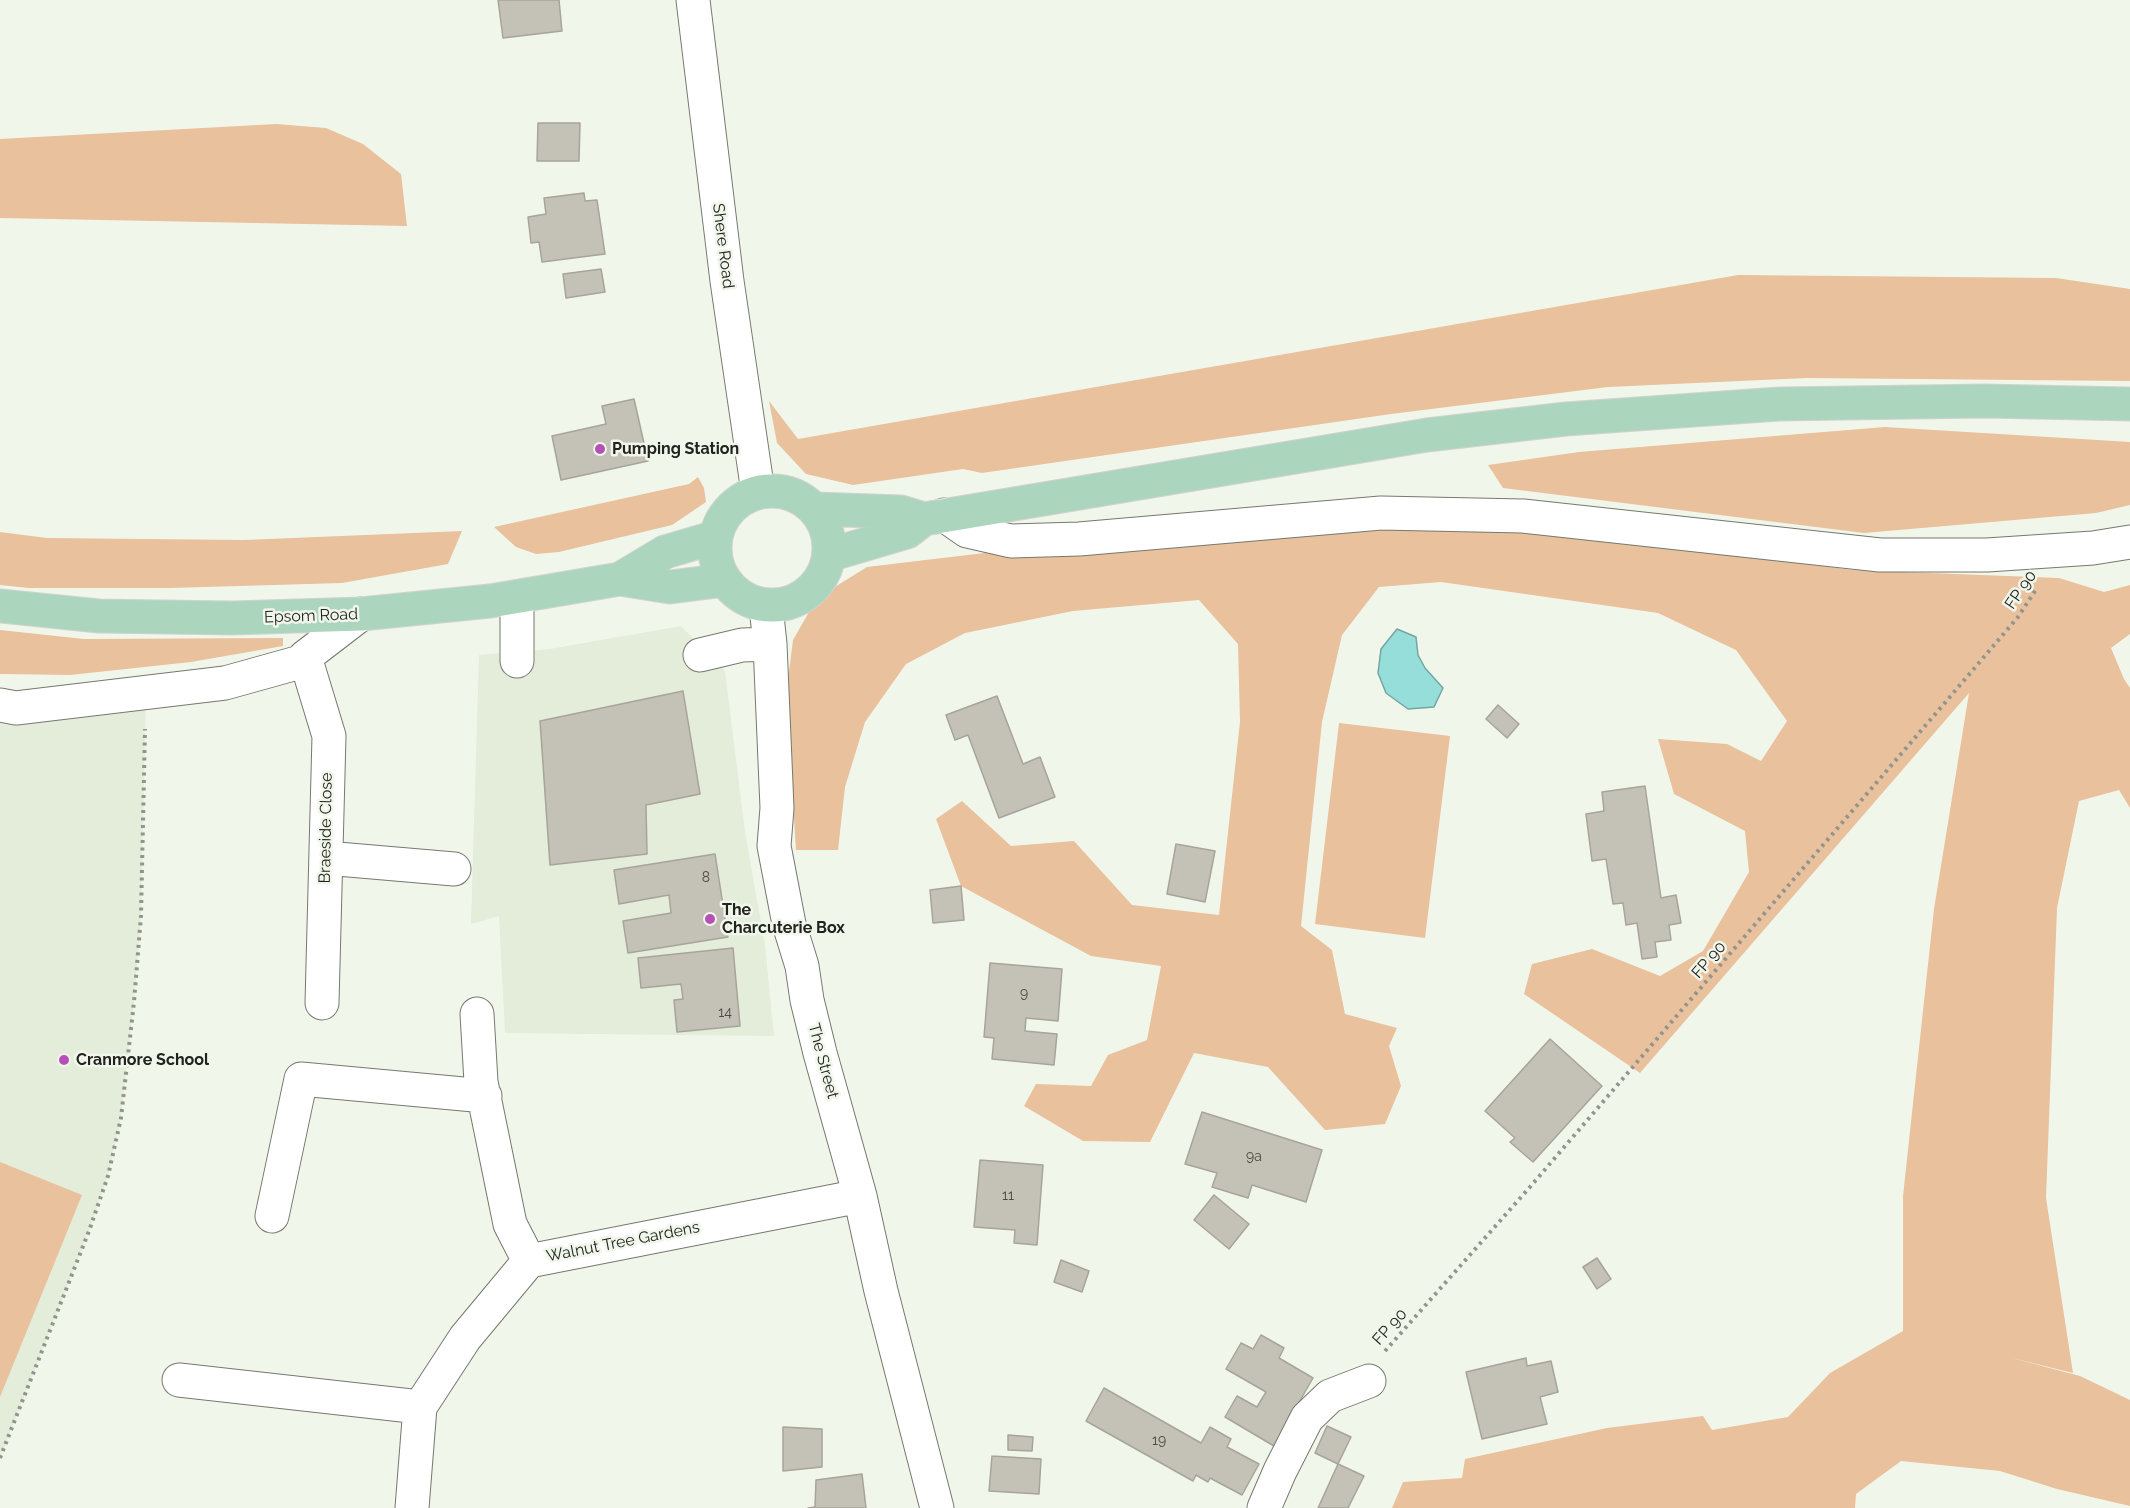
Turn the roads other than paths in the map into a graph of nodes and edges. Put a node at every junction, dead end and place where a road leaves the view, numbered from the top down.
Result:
1 (693, 0) edge
2 (2130, 404) edge
3 (758, 492) junction
4 (815, 509) junction
5 (934, 517) junction
6 (716, 537) junction
7 (2130, 542) edge
8 (829, 555) junction
9 (620, 579) junction
10 (724, 580) junction
11 (517, 597) junction
12 (0, 606) edge
13 (766, 607) junction
14 (361, 614) junction
15 (770, 644) junction
16 (700, 655) dead end
17 (305, 657) junction
18 (517, 660) dead end
19 (0, 705) edge
20 (326, 858) junction
21 (454, 869) dead end
22 (322, 1003) dead end
23 (477, 1014) dead end
24 (484, 1096) junction
25 (860, 1196) junction
26 (272, 1216) dead end
27 (529, 1261) junction
28 (179, 1380) dead end
29 (1369, 1381) road end
30 (420, 1407) junction
31 (412, 1508) edge
32 (937, 1508) edge
33 (1264, 1508) edge

1 - 3 street, Shere Road
2 - 5 main road
3 - 4 main road
3 - 6 main road
4 - 5 main road
4 - 8 main road
5 - 7 street
5 - 8 main road
6 - 9 main road, Epsom Road
6 - 10 main road
8 - 13 main road
9 - 10 main road, Epsom Road
9 - 11 main road, Epsom Road
10 - 13 main road
11 - 14 main road, Epsom Road
11 - 18 street
12 - 14 main road, Epsom Road
13 - 15 street, The Street
14 - 17 street
15 - 16 street
15 - 25 street, The Street
17 - 19 street
17 - 20 street, Braeside Close
20 - 21 street
20 - 22 street, Braeside Close
23 - 24 street
24 - 26 street
24 - 27 street
25 - 27 street, Walnut Tree Gardens
25 - 32 street, The Street
27 - 30 street, Walnut Tree Gardens
28 - 30 street
29 - 33 street
30 - 31 street, Walnut Tree Gardens

